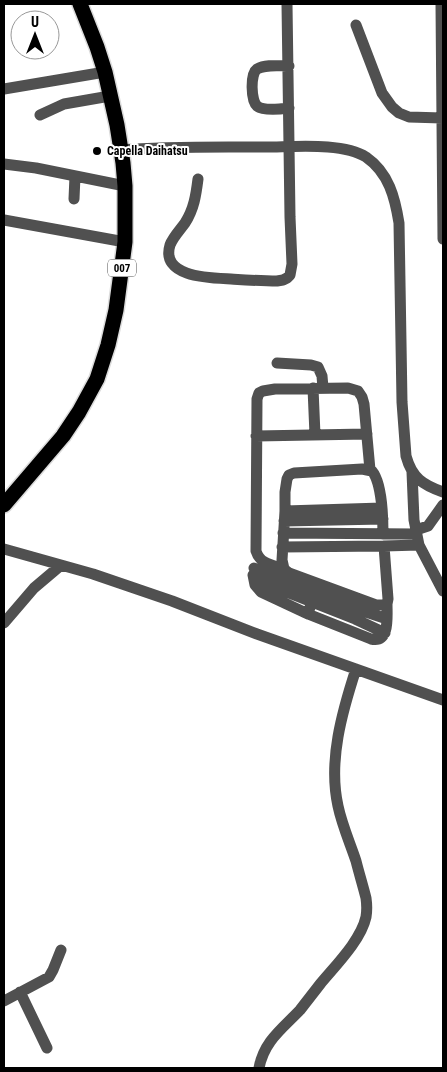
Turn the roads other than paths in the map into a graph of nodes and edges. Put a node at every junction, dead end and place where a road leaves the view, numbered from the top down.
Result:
1 (80, 4) edge
2 (287, 4) edge
3 (442, 4) edge
4 (356, 25) dead end
5 (442, 35) edge
6 (442, 62) edge
7 (289, 66) junction
8 (105, 72) junction
9 (4, 89) edge
10 (110, 96) junction
11 (443, 100) edge
12 (289, 108) junction
13 (40, 115) dead end
14 (442, 118) edge
15 (443, 134) edge
16 (289, 147) junction
17 (121, 150) junction
18 (4, 164) edge
19 (443, 172) edge
20 (75, 176) junction
21 (198, 179) dead end
22 (125, 186) junction
23 (74, 199) dead end
24 (443, 210) edge
25 (4, 220) edge
26 (443, 240) edge
27 (125, 242) junction
28 (277, 363) dead end
29 (318, 388) junction
30 (367, 434) junction
31 (315, 435) junction
32 (256, 436) junction
33 (370, 470) junction
34 (412, 472) junction
35 (443, 492) edge
36 (4, 504) edge
37 (443, 505) edge
38 (382, 514) junction
39 (285, 516) junction
40 (283, 533) junction
41 (384, 534) junction
42 (417, 536) junction
43 (384, 546) junction
44 (282, 547) junction
45 (4, 549) edge
46 (60, 566) junction
47 (256, 568) junction
48 (284, 569) junction
49 (443, 591) edge
50 (315, 592) junction
51 (387, 604) junction
52 (308, 614) junction
53 (387, 619) junction
54 (4, 623) edge
55 (385, 633) junction
56 (356, 669) junction
57 (443, 700) edge
58 (61, 950) dead end
59 (20, 992) junction
60 (4, 1001) edge
61 (47, 1048) dead end
62 (260, 1068) edge

1 - 8 highway, 007
2 - 7 street
3 - 5 street
4 - 14 street
5 - 6 street
6 - 11 street
7 - 12 street
7 - 12 street
8 - 9 street
8 - 10 highway, 007
10 - 13 street
10 - 17 highway, 007
11 - 14 street
12 - 16 street
14 - 15 street
15 - 19 street
16 - 17 street
16 - 21 street
16 - 34 street
17 - 22 highway, 007
18 - 20 street
19 - 24 street
20 - 22 street
20 - 23 street
22 - 27 highway, 007
24 - 26 street
25 - 27 street
27 - 36 highway, 007
28 - 29 street
29 - 30 street
29 - 31 street
29 - 32 street
30 - 31 street
30 - 33 street
31 - 32 street
32 - 47 street
33 - 38 street
33 - 39 street
34 - 35 street
34 - 42 street
37 - 42 street
38 - 39 street
38 - 41 street
39 - 40 street
40 - 41 street
40 - 44 street
41 - 42 street
42 - 43 street
42 - 49 street
43 - 44 street
43 - 51 street
44 - 48 street
45 - 46 street
46 - 54 street
46 - 56 street
47 - 48 street
47 - 50 street
47 - 52 street
48 - 50 street
50 - 51 street
50 - 52 street
50 - 53 street
50 - 55 street
51 - 53 street
52 - 55 street
53 - 55 street
56 - 57 street
56 - 62 street
58 - 59 street
59 - 60 street
59 - 61 street

